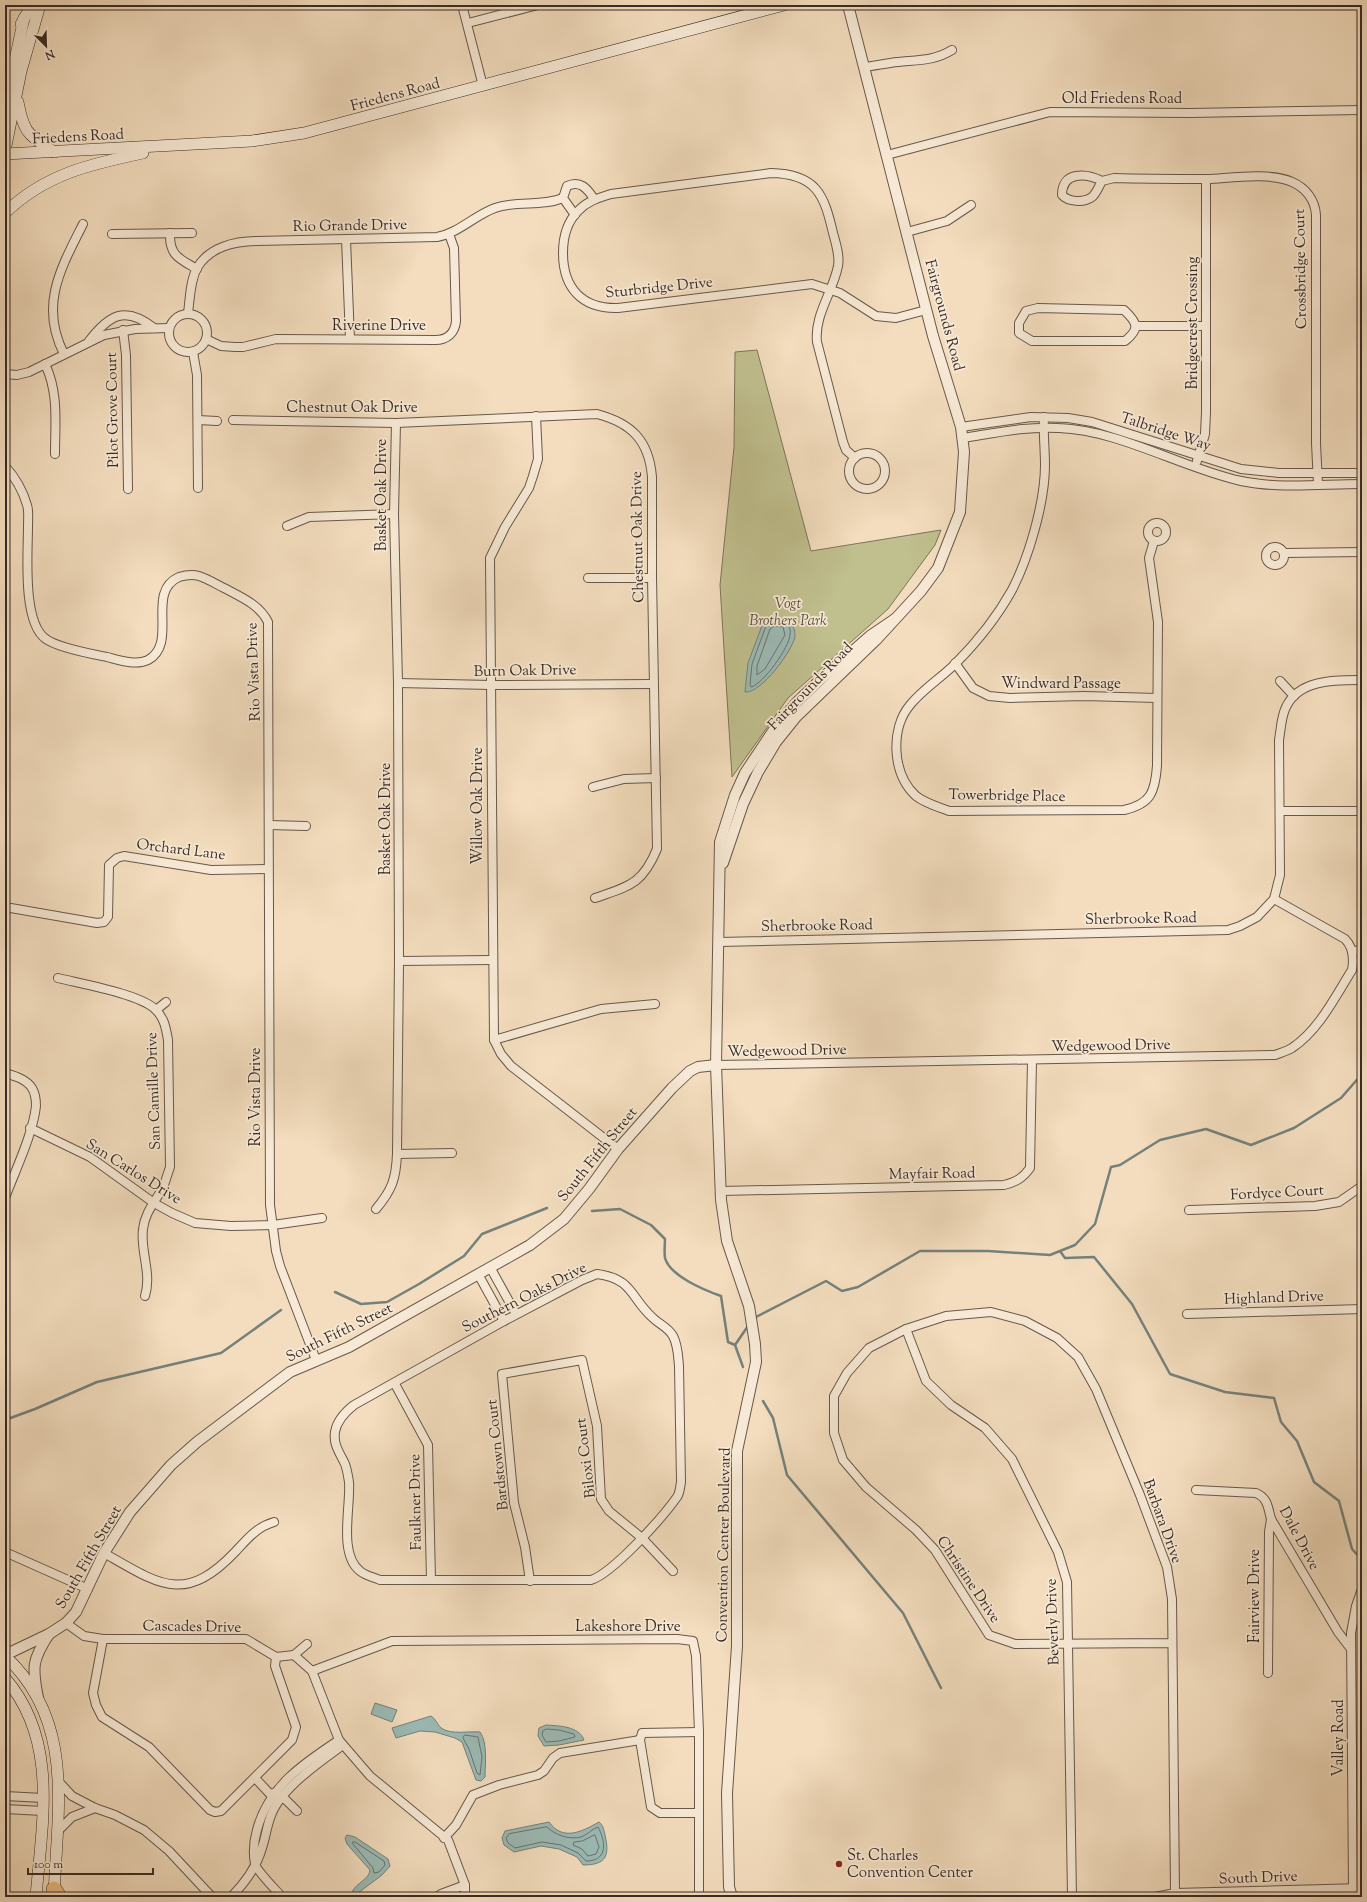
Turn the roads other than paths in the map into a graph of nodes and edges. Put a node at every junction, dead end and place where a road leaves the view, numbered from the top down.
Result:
1 (32, 5) edge
2 (40, 5) edge
3 (462, 5) edge
4 (538, 5) edge
5 (784, 5) edge
6 (848, 5) edge
7 (24, 18) junction
8 (468, 23) junction
9 (952, 50) dead end
10 (864, 67) junction
11 (5, 74) edge
12 (483, 86) junction
13 (17, 96) junction
14 (5, 106) edge
15 (1362, 110) edge
16 (180, 145) junction
17 (54, 152) junction
18 (5, 153) edge
19 (887, 155) junction
20 (1206, 179) junction
21 (1102, 181) junction
22 (563, 198) junction
23 (594, 199) junction
24 (971, 205) dead end
25 (5, 213) edge
26 (575, 215) junction
27 (83, 224) dead end
28 (907, 232) junction
29 (192, 233) dead end
30 (112, 234) dead end
31 (170, 234) junction
32 (449, 234) junction
33 (346, 239) junction
34 (197, 269) junction
35 (830, 288) junction
36 (926, 310) junction
37 (188, 313) junction
38 (1136, 326) junction
39 (1206, 326) junction
40 (154, 328) junction
41 (168, 328) junction
42 (124, 330) junction
43 (206, 339) junction
44 (350, 339) junction
45 (88, 341) junction
46 (193, 352) junction
47 (64, 354) junction
48 (45, 364) junction
49 (5, 374) edge
50 (536, 416) junction
51 (1044, 417) junction
52 (198, 420) junction
53 (233, 420) dead end
54 (217, 421) dead end
55 (396, 422) junction
56 (961, 427) junction
57 (1044, 428) junction
58 (963, 438) junction
59 (54, 454) dead end
60 (1198, 457) junction
61 (855, 458) junction
62 (5, 466) edge
63 (1195, 466) junction
64 (1317, 473) junction
65 (1362, 473) edge
66 (1318, 484) junction
67 (1362, 484) edge
68 (198, 488) dead end
69 (128, 489) dead end
70 (394, 514) junction
71 (287, 526) dead end
72 (1154, 541) dead end
73 (1362, 552) edge
74 (1284, 553) dead end
75 (588, 578) dead end
76 (652, 578) junction
77 (955, 663) junction
78 (1362, 680) edge
79 (1280, 681) dead end
80 (398, 683) junction
81 (653, 684) junction
82 (491, 685) junction
83 (1294, 696) junction
84 (1157, 698) junction
85 (656, 778) junction
86 (593, 787) dead end
87 (1280, 811) junction
88 (1362, 811) edge
89 (269, 825) junction
90 (306, 826) dead end
91 (268, 869) junction
92 (595, 898) dead end
93 (1274, 899) junction
94 (5, 907) edge
95 (719, 942) junction
96 (1362, 949) edge
97 (1352, 952) junction
98 (492, 960) junction
99 (400, 961) junction
100 (58, 978) dead end
101 (166, 1002) dead end
102 (655, 1004) dead end
103 (156, 1010) junction
104 (494, 1040) junction
105 (1032, 1060) junction
106 (716, 1065) junction
107 (5, 1073) edge
108 (30, 1128) junction
109 (618, 1149) junction
110 (452, 1153) dead end
111 (397, 1154) junction
112 (1362, 1186) edge
113 (721, 1191) junction
114 (5, 1198) edge
115 (154, 1203) junction
116 (376, 1209) dead end
117 (1189, 1210) dead end
118 (322, 1218) dead end
119 (272, 1225) junction
120 (490, 1267) junction
121 (478, 1274) junction
122 (145, 1296) dead end
123 (1362, 1309) edge
124 (516, 1314) junction
125 (1187, 1314) dead end
126 (504, 1321) junction
127 (906, 1329) junction
128 (316, 1360) junction
129 (502, 1374) joint
130 (395, 1384) junction
131 (1196, 1490) dead end
132 (1271, 1519) junction
133 (274, 1522) dead end
134 (642, 1538) junction
135 (5, 1552) edge
136 (104, 1553) junction
137 (673, 1572) dead end
138 (431, 1580) junction
139 (530, 1580) junction
140 (88, 1589) junction
141 (1362, 1589) edge
142 (66, 1623) junction
143 (49, 1634) junction
144 (103, 1639) junction
145 (1172, 1643) junction
146 (307, 1644) dead end
147 (1067, 1644) junction
148 (1351, 1649) junction
149 (5, 1655) edge
150 (294, 1655) junction
151 (276, 1657) junction
152 (312, 1671) junction
153 (1268, 1673) dead end
154 (5, 1678) edge
155 (39, 1703) junction
156 (699, 1732) junction
157 (640, 1740) junction
158 (341, 1743) junction
159 (255, 1778) junction
160 (59, 1782) junction
161 (274, 1793) junction
162 (5, 1796) edge
163 (43, 1798) junction
164 (282, 1798) junction
165 (94, 1808) junction
166 (5, 1809) edge
167 (43, 1810) junction
168 (297, 1811) dead end
169 (698, 1813) junction
170 (57, 1832) junction
171 (444, 1838) junction
172 (255, 1865) junction
173 (464, 1885) junction
174 (1353, 1888) junction
175 (1362, 1888) edge
176 (1175, 1893) junction
177 (56, 1894) edge
178 (729, 1894) edge
179 (36, 1897) edge
180 (212, 1897) edge
181 (231, 1897) edge
182 (282, 1897) edge
183 (437, 1897) edge
184 (465, 1897) edge
185 (699, 1897) edge
186 (1072, 1897) edge
187 (1155, 1897) edge

1 - 7 main road
2 - 13 main road
3 - 8 street
4 - 8 street
5 - 12 main road, Friedens Road
6 - 10 street, Fairgrounds Road
7 - 11 main road
7 - 14 main road
8 - 12 street
9 - 10 street
10 - 19 street, Fairgrounds Road
12 - 16 main road, Friedens Road
13 - 17 main road
13 - 18 main road
15 - 19 street, Old Friedens Road
16 - 17 main road, Friedens Road
16 - 25 main road
17 - 18 main road, Friedens Road
19 - 28 street, Fairgrounds Road
20 - 21 street, Crossbridge Court
20 - 39 street, Bridgecrest Crossing
20 - 64 street, Crossbridge Court
21 - 21 street, Crossbridge Court
22 - 23 street
22 - 26 street
22 - 32 street, Rio Grande Drive
23 - 26 street, Sturbridge Drive
23 - 35 street, Sturbridge Drive
24 - 28 street
26 - 35 street, Sturbridge Drive
27 - 47 street
28 - 36 street, Fairgrounds Road
29 - 31 street
30 - 31 street
31 - 34 street
32 - 33 street, Rio Grande Drive
32 - 44 street, Riverine Drive
33 - 34 street, Rio Grande Drive
33 - 44 street
34 - 37 street, Rio Grande Drive
35 - 36 street, Sturbridge Drive
35 - 61 street
36 - 56 street, Fairgrounds Road
37 - 41 street
37 - 43 street
38 - 38 street
38 - 39 street
39 - 60 street, Bridgecrest Crossing
40 - 41 street
40 - 42 street
40 - 45 street
41 - 46 street
42 - 45 street
42 - 69 street, Pilot Grove Court
43 - 44 street, Riverine Drive
43 - 46 street
45 - 47 street
46 - 52 street
47 - 48 street
48 - 49 street
48 - 59 street
50 - 55 street, Chestnut Oak Drive
50 - 76 street, Chestnut Oak Drive
50 - 82 street, Willow Oak Drive
51 - 56 street, Talbridge Way
51 - 57 street, Towerbridge Place
51 - 60 street, Talbridge Way
52 - 54 street
52 - 68 street
53 - 55 street, Chestnut Oak Drive
55 - 70 street, Basket Oak Drive
56 - 58 street, Fairgrounds Road
57 - 58 street, Talbridge Way
57 - 63 street, Talbridge Way
57 - 77 street, Towerbridge Place
58 - 95 street, Fairgrounds Road
60 - 63 street, Bridgecrest Crossing
60 - 64 street, Talbridge Way
61 - 61 street
62 - 89 street, Rio Vista Drive
63 - 66 street, Talbridge Way
64 - 65 street, Talbridge Way
64 - 66 street, Crossbridge Court
66 - 67 street, Talbridge Way
70 - 71 street
70 - 80 street, Basket Oak Drive
72 - 84 street, Towerbridge Place
73 - 74 street
75 - 76 street
76 - 81 street, Chestnut Oak Drive
77 - 84 street, Windward Passage
77 - 84 street, Towerbridge Place
78 - 83 street, Sherbrooke Road
79 - 83 street
80 - 82 street, Burn Oak Drive
80 - 99 street, Basket Oak Drive
81 - 82 street, Burn Oak Drive
81 - 85 street, Chestnut Oak Drive
82 - 98 street, Willow Oak Drive
83 - 87 street, Sherbrooke Road
85 - 86 street
85 - 92 street, Chestnut Oak Drive
87 - 88 street
87 - 93 street, Sherbrooke Road
89 - 90 street
89 - 91 street, Rio Vista Drive
91 - 94 street, Orchard Lane
91 - 119 street, Rio Vista Drive
93 - 95 street, Sherbrooke Road
93 - 97 street
95 - 106 street, Fairgrounds Road
96 - 97 street
97 - 105 street, Wedgewood Drive
98 - 99 street
98 - 104 street, Willow Oak Drive
99 - 111 street, Basket Oak Drive
100 - 103 street, San Camille Drive
101 - 103 street
102 - 104 street
103 - 115 street, San Camille Drive
104 - 109 street, Willow Oak Drive
105 - 106 street, Wedgewood Drive
105 - 113 street, Mayfair Road
106 - 109 street, South Fifth Street
106 - 113 street, Convention Center Boulevard
107 - 108 street
108 - 114 street
108 - 115 street, San Carlos Drive
109 - 120 street, South Fifth Street
110 - 111 street
111 - 116 street, Basket Oak Drive
112 - 117 street, Fordyce Court
113 - 178 street, Convention Center Boulevard
115 - 119 street, San Carlos Drive
115 - 122 street, San Camille Drive
118 - 119 street, San Carlos Drive
119 - 128 street, Rio Vista Drive
120 - 121 street, South Fifth Street
120 - 124 street
121 - 126 street
121 - 128 street, South Fifth Street
123 - 125 street, Highland Drive
124 - 126 street, Southern Oaks Drive
124 - 134 street, Southern Oaks Drive
126 - 130 street, Southern Oaks Drive
127 - 145 street, Barbara Drive
127 - 147 street, Beverly Drive
127 - 147 street, Christine Drive
128 - 136 street, South Fifth Street
129 - 134 street, Biloxi Court
129 - 139 street, Bardstown Court
130 - 138 street, Faulkner Drive
130 - 138 street, Southern Oaks Drive
131 - 132 street, Dale Drive
132 - 148 street, Dale Drive
132 - 153 street, Fairview Drive
133 - 136 street
134 - 137 street, Biloxi Court
134 - 139 street, Southern Oaks Drive
135 - 140 street
136 - 140 street, South Fifth Street
138 - 139 street, Southern Oaks Drive
140 - 142 street, South Fifth Street
141 - 148 street, Valley Road
142 - 143 street, South Fifth Street
142 - 144 street, Cascades Drive
143 - 149 street, South Fifth Street
143 - 155 street
144 - 151 street, Cascades Drive
144 - 159 street
145 - 147 street, Christine Drive
145 - 176 street, Barbara Drive
146 - 150 street
147 - 186 street, Beverly Drive
148 - 174 street, Valley Road
149 - 155 main road, South Fifth Street
150 - 151 street
150 - 152 street
151 - 159 street
152 - 156 street, Lakeshore Drive
152 - 158 street
154 - 163 main road
155 - 160 main road, South Fifth Street
156 - 157 street
156 - 169 street, Lakeshore Drive
157 - 169 street
157 - 171 street
158 - 161 street
158 - 164 street
158 - 171 street
159 - 161 street
160 - 165 street
160 - 170 main road, South Fifth Street
161 - 164 street
161 - 172 street
162 - 163 street
163 - 167 main road
163 - 170 main road
164 - 168 street
164 - 172 street
165 - 170 street
165 - 180 street
166 - 167 street
167 - 179 main road
169 - 185 street, Lakeshore Drive
170 - 177 main road, South Fifth Street
171 - 173 street
172 - 181 street
172 - 182 street
173 - 183 street
173 - 184 street
174 - 175 street, South Drive
174 - 176 street, South Drive
176 - 187 street, South Drive

